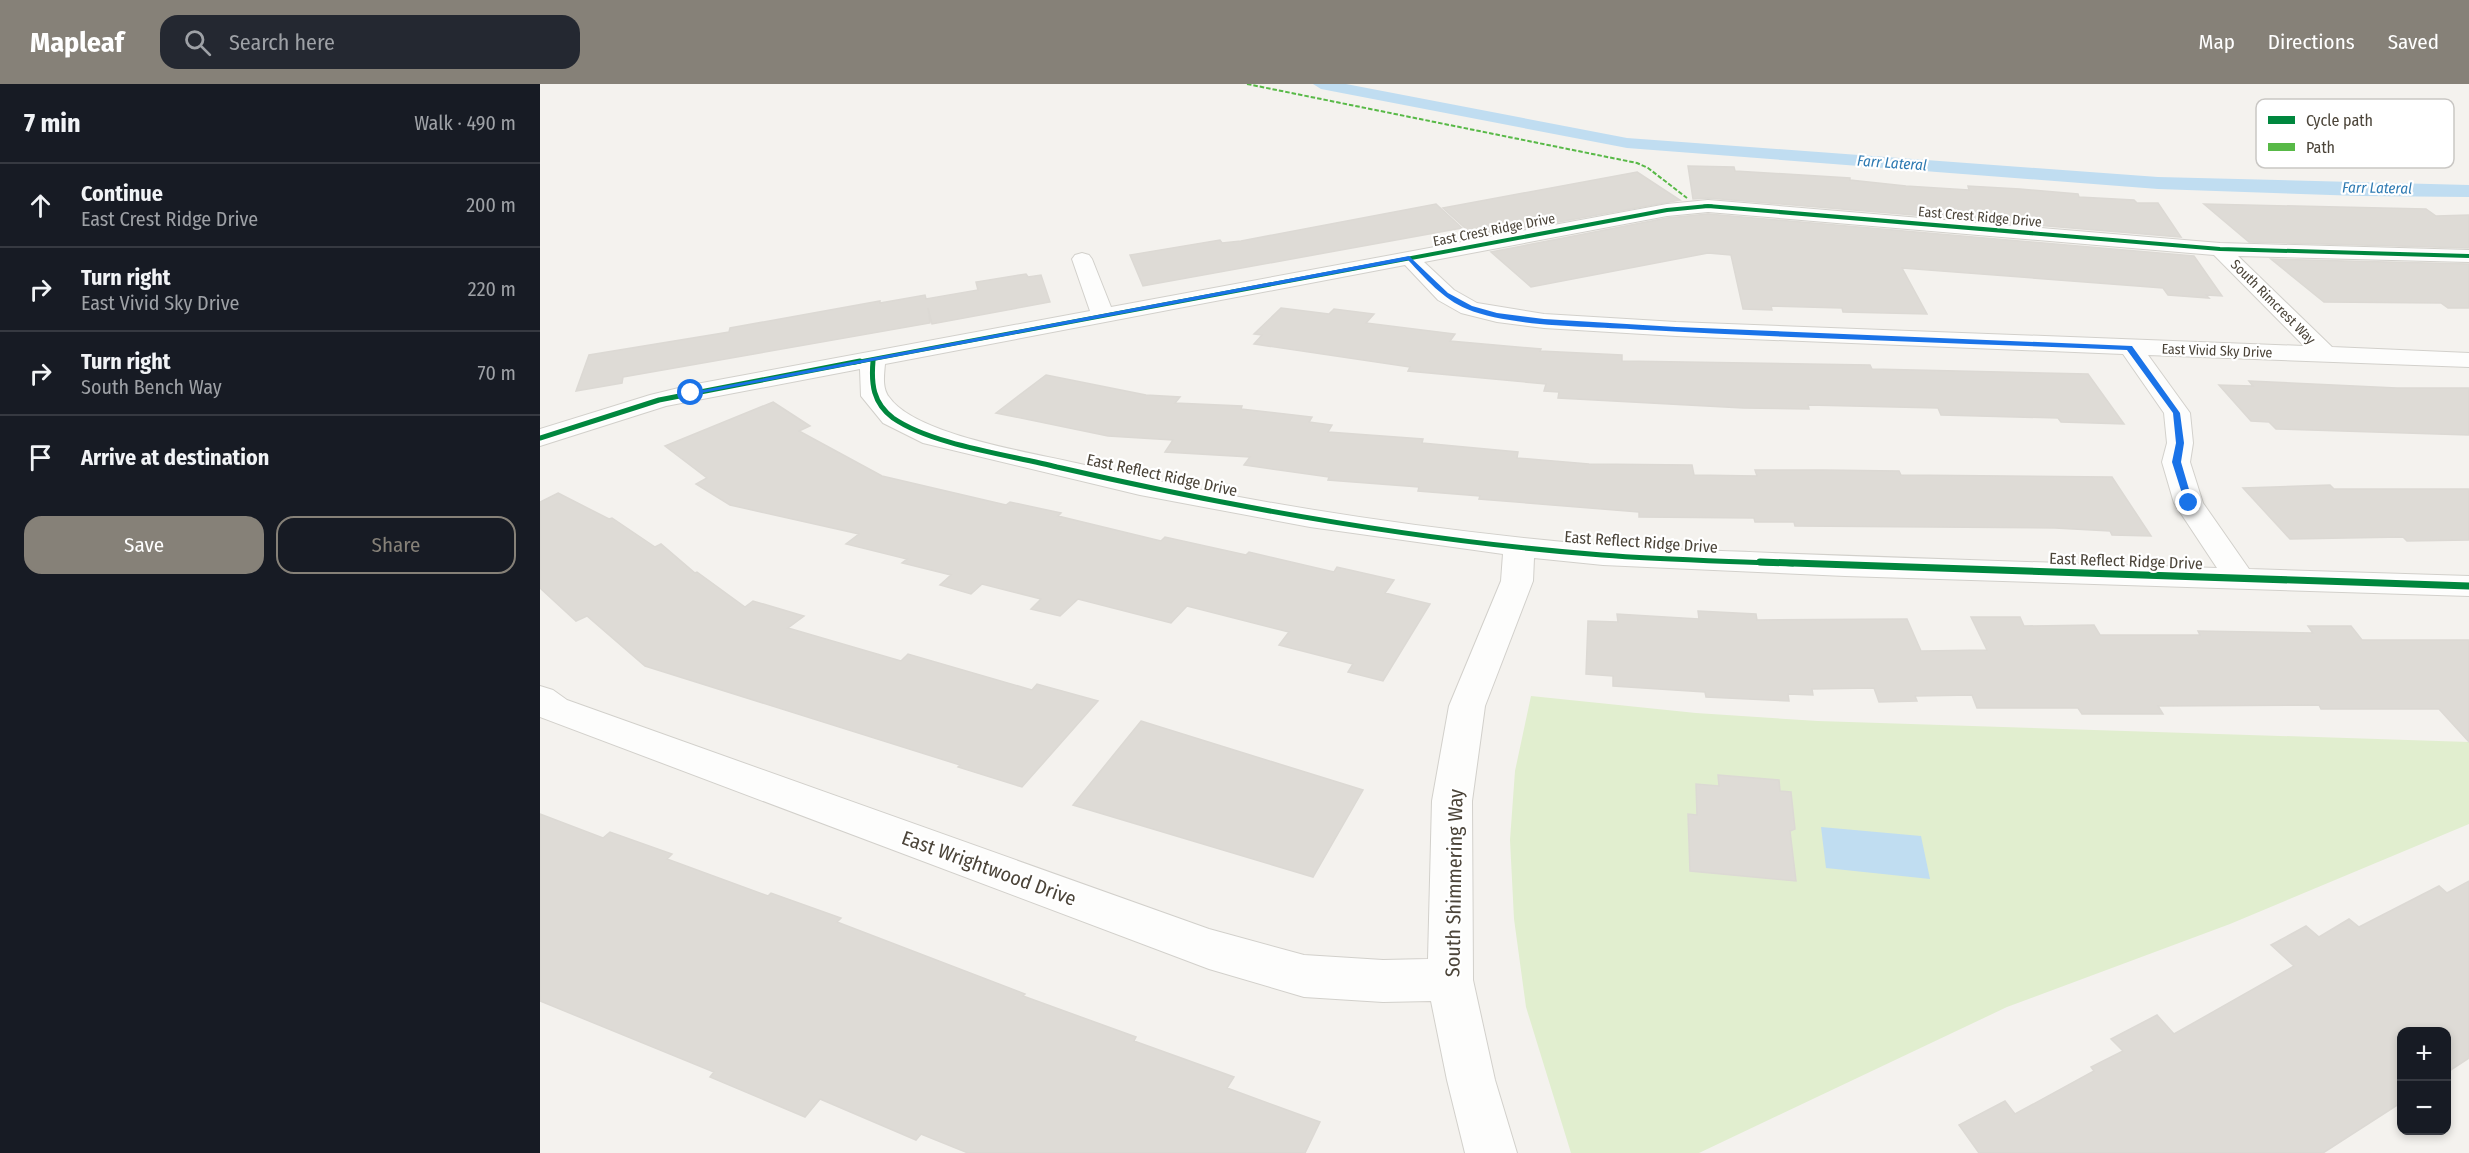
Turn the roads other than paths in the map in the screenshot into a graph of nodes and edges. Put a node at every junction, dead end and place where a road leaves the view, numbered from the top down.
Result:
1 (2220, 249) junction
2 (2469, 256) edge
3 (1409, 258) junction
4 (1082, 259) dead end
5 (1103, 316) junction
6 (2130, 348) junction
7 (2326, 355) junction
8 (873, 359) junction
9 (2469, 360) edge
10 (540, 438) edge
11 (1519, 547) junction
12 (2239, 577) junction
13 (2469, 586) edge
14 (540, 699) edge
15 (1450, 980) junction
16 (1491, 1153) edge

1 - 2 street, East Crest Ridge Drive
1 - 3 street, East Crest Ridge Drive
1 - 7 street, South Rimcrest Way
3 - 5 street, East Crest Ridge Drive
3 - 6 street, East Vivid Sky Drive
4 - 5 street
5 - 8 street, East Crest Ridge Drive
6 - 7 street, East Vivid Sky Drive
6 - 12 street
7 - 9 street, East Vivid Sky Drive
8 - 10 street, East Crest Ridge Drive
8 - 11 street, East Reflect Ridge Drive
11 - 12 street, East Reflect Ridge Drive
11 - 15 street, South Shimmering Way
12 - 13 street, East Reflect Ridge Drive
14 - 15 street, East Wrightwood Drive
15 - 16 street, South Shimmering Way

